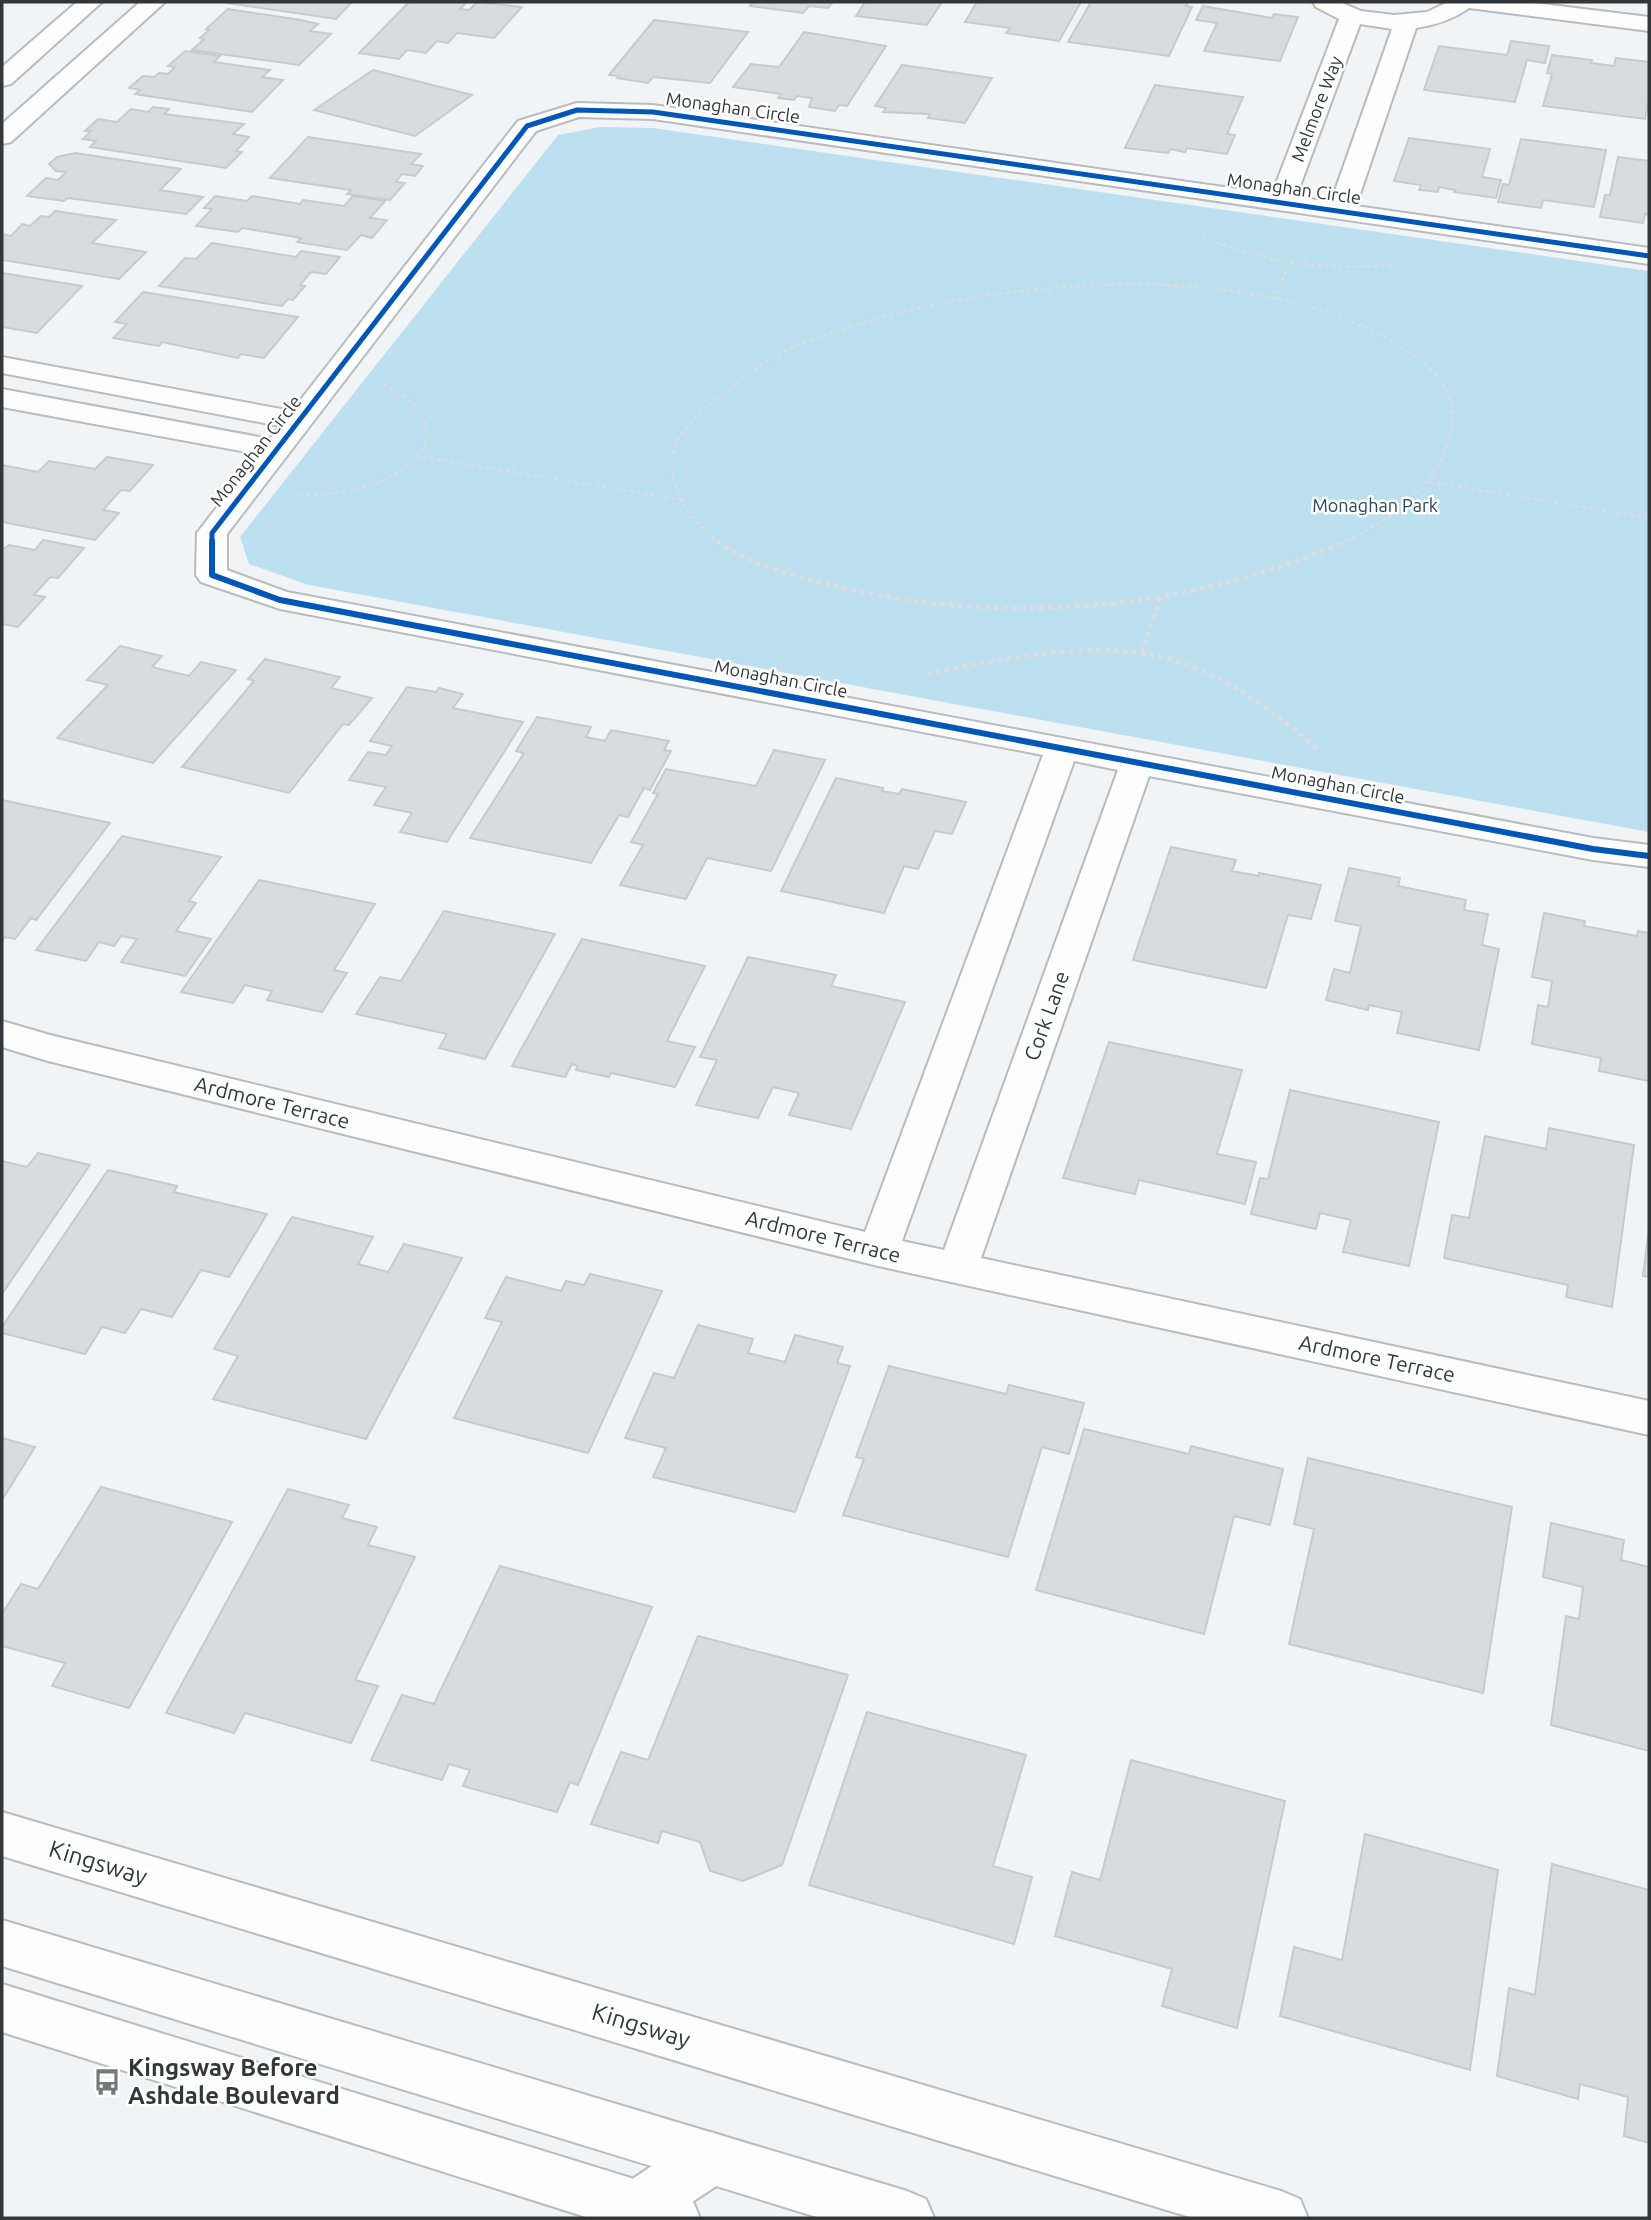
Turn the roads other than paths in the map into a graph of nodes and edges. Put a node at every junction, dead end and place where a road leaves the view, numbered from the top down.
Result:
1 (90, 2) edge
2 (153, 2) edge
3 (1324, 2) edge
4 (1462, 2) edge
5 (1472, 2) edge
6 (1352, 15) junction
7 (1406, 22) junction
8 (1649, 24) edge
9 (2, 79) edge
10 (2, 137) edge
11 (1281, 203) junction
12 (1341, 212) junction
13 (1649, 256) edge
14 (2, 365) edge
15 (2, 398) edge
16 (299, 421) junction
17 (277, 449) junction
18 (1062, 748) junction
19 (1137, 763) junction
20 (1649, 856) edge
21 (2, 1034) edge
22 (878, 1251) junction
23 (957, 1269) junction
24 (1649, 1418) edge
25 (2, 1834) edge
26 (2, 1943) edge
27 (2, 2008) edge
28 (711, 2158) junction
29 (648, 2215) edge
30 (907, 2218) edge
31 (1281, 2218) edge

1 - 9 street
2 - 10 street
3 - 6 street
4 - 7 street
5 - 8 street
6 - 7 street
6 - 11 street, Melmore Way
7 - 12 street
11 - 12 street, Monaghan Circle
11 - 16 street, Monaghan Circle
12 - 13 street, Monaghan Circle
14 - 16 street, Monaghan Circle
15 - 17 street, Monaghan Circle
16 - 17 street, Monaghan Circle
17 - 18 street, Monaghan Circle
18 - 19 street, Monaghan Circle
18 - 22 street
19 - 20 street, Monaghan Circle
19 - 23 street, Cork Lane
21 - 22 street, Ardmore Terrace
22 - 23 street, Ardmore Terrace
23 - 24 street, Ardmore Terrace
25 - 31 street, Kingsway
26 - 28 street
27 - 29 street
28 - 29 street
28 - 30 street

